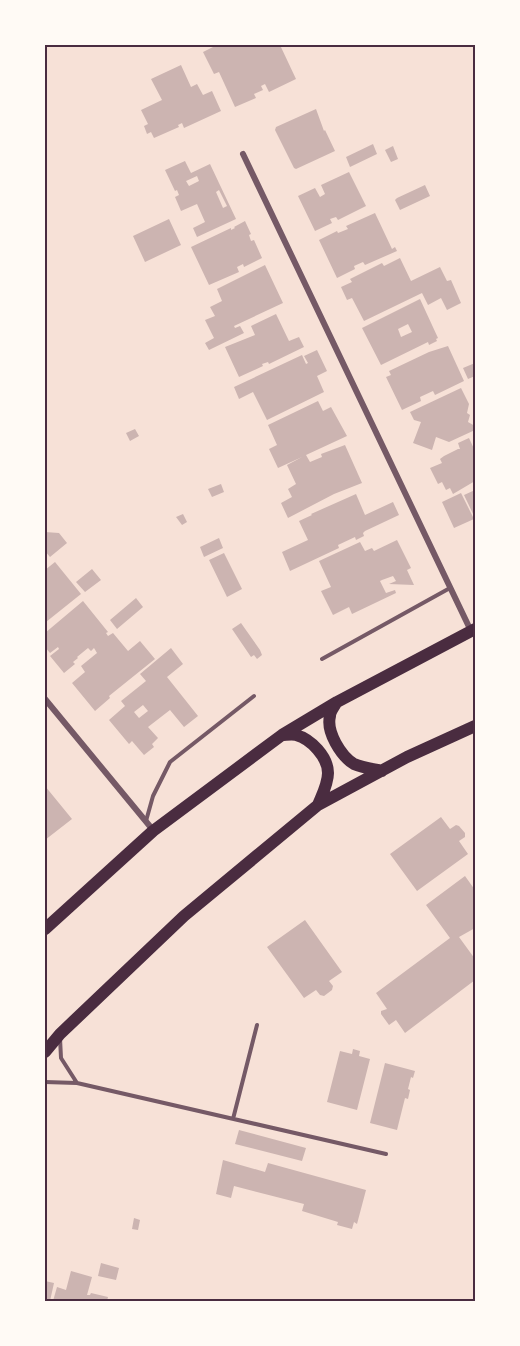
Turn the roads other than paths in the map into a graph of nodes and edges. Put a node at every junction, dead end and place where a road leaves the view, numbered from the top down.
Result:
1 (243, 154) dead end
2 (450, 588) junction
3 (473, 630) edge
4 (322, 659) dead end
5 (254, 696) dead end
6 (45, 699) edge
7 (337, 702) junction
8 (475, 726) edge
9 (282, 735) junction
10 (382, 771) junction
11 (318, 805) junction
12 (149, 826) junction
13 (45, 929) edge
14 (257, 1025) dead end
15 (60, 1034) junction
16 (45, 1052) edge
17 (45, 1082) edge
18 (77, 1083) junction
19 (233, 1119) junction
20 (386, 1154) dead end

1 - 2 street
2 - 3 street
2 - 4 lane
3 - 7 main road
5 - 12 lane
6 - 12 street
7 - 9 main road
7 - 10 main road
8 - 10 main road
9 - 11 main road
9 - 12 main road
10 - 11 main road
11 - 15 main road
12 - 13 main road
14 - 19 lane
15 - 16 main road
15 - 18 lane
17 - 18 lane
18 - 19 lane
19 - 20 lane

